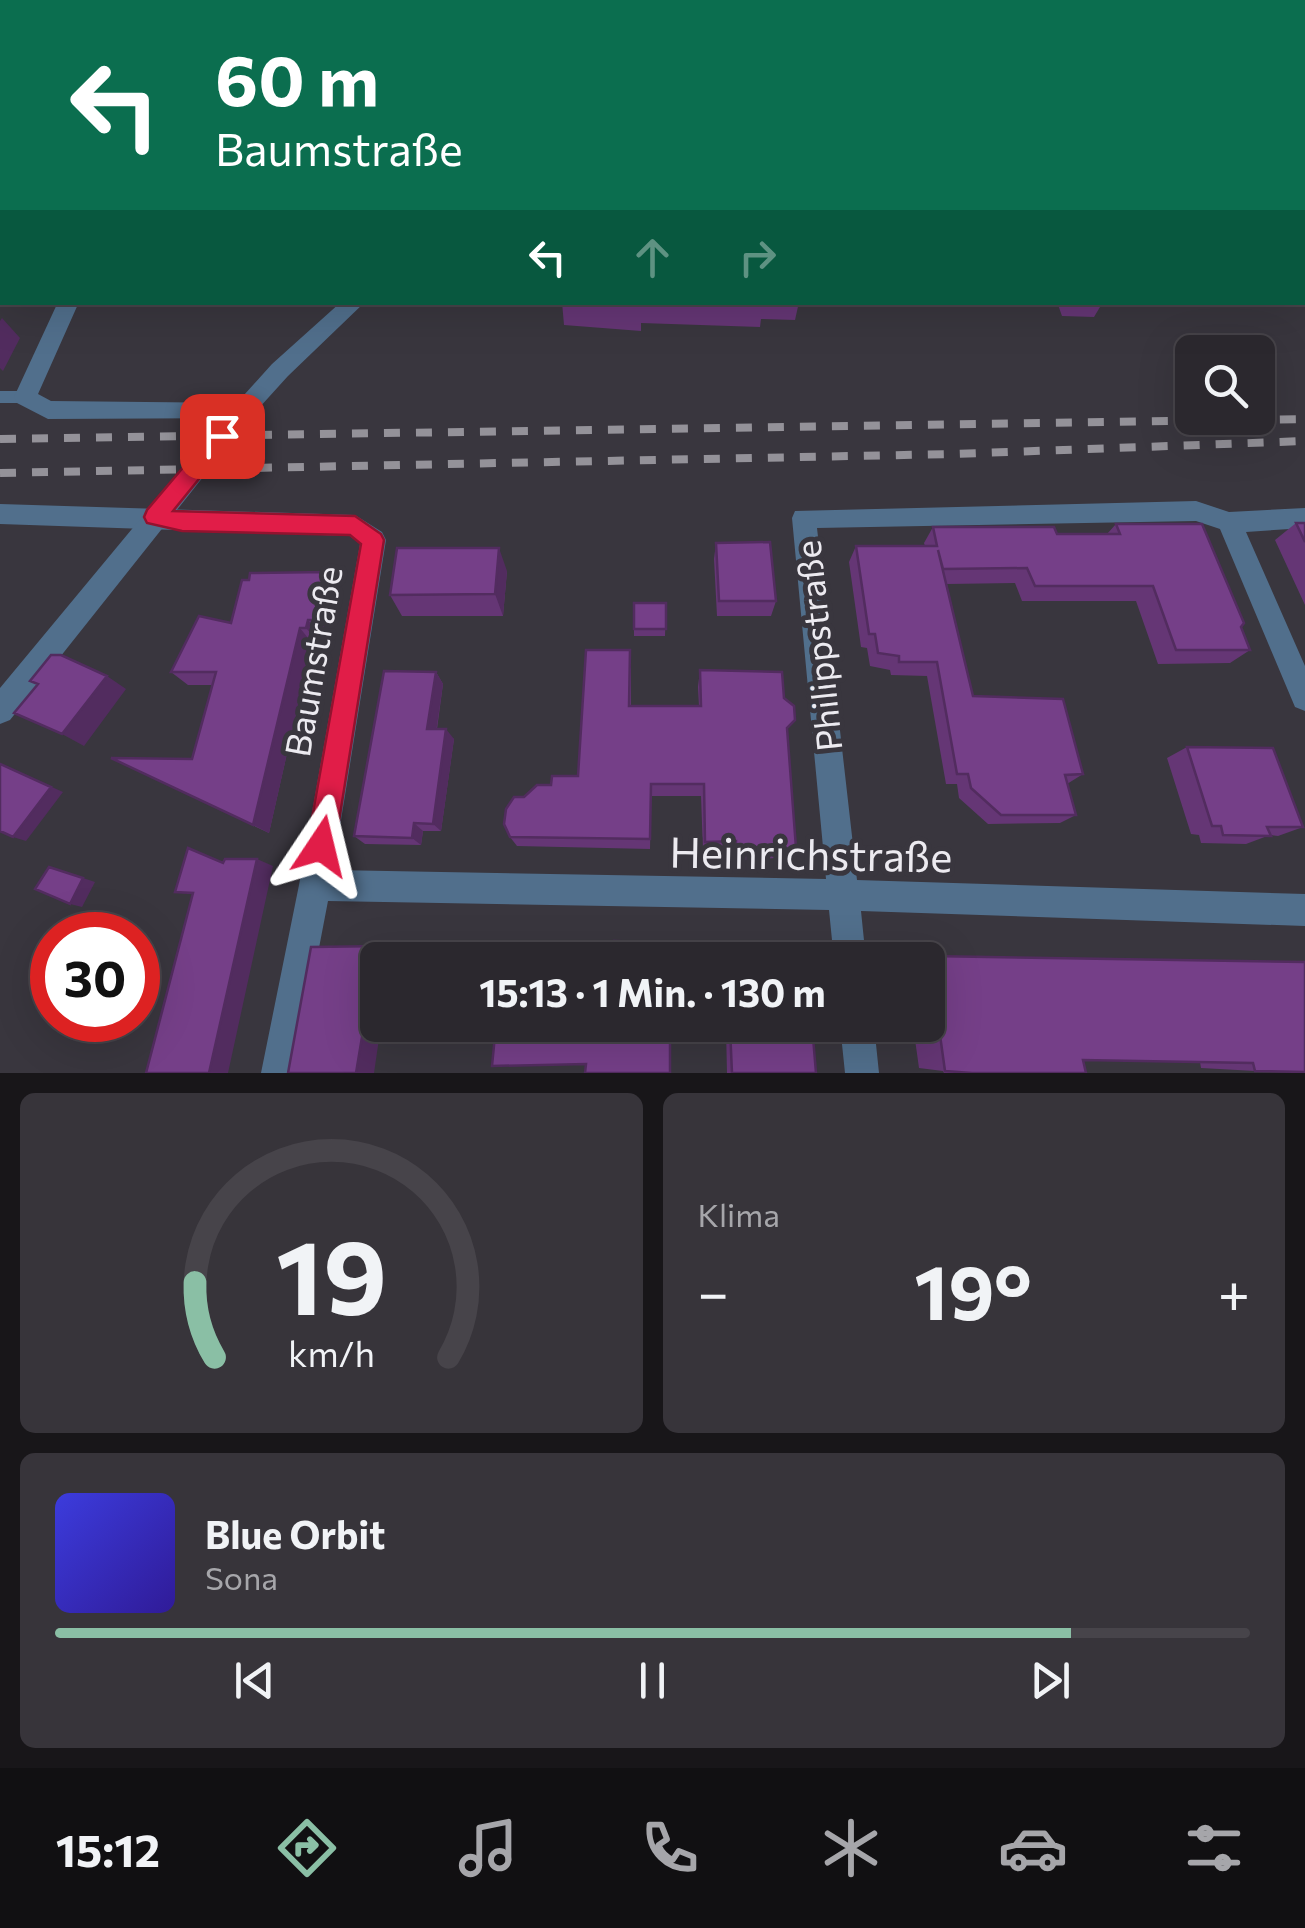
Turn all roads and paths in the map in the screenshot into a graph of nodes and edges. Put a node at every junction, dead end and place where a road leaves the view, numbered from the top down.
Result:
1 (68, 305) edge
2 (352, 305) edge
3 (0, 397) edge
4 (25, 397) junction
5 (242, 412) junction
6 (0, 514) edge
7 (155, 517) junction
8 (1305, 518) edge
9 (1229, 522) junction
10 (1305, 698) edge
11 (0, 710) edge
12 (315, 885) junction
13 (844, 895) junction
14 (1305, 910) edge
15 (848, 942) edge
16 (859, 1042) edge
17 (278, 1073) edge
18 (862, 1073) edge

1 - 4 street
2 - 5 street
3 - 4 lane
4 - 5 street
5 - 7 street
6 - 7 street
7 - 11 street
7 - 12 street, Baumstraße
8 - 9 street
9 - 10 street
9 - 13 street, Philippstraße
12 - 13 street, Heinrichstraße
12 - 17 street, Baumstraße
13 - 14 street, Heinrichstraße
13 - 15 street, Philippstraße
16 - 18 street

